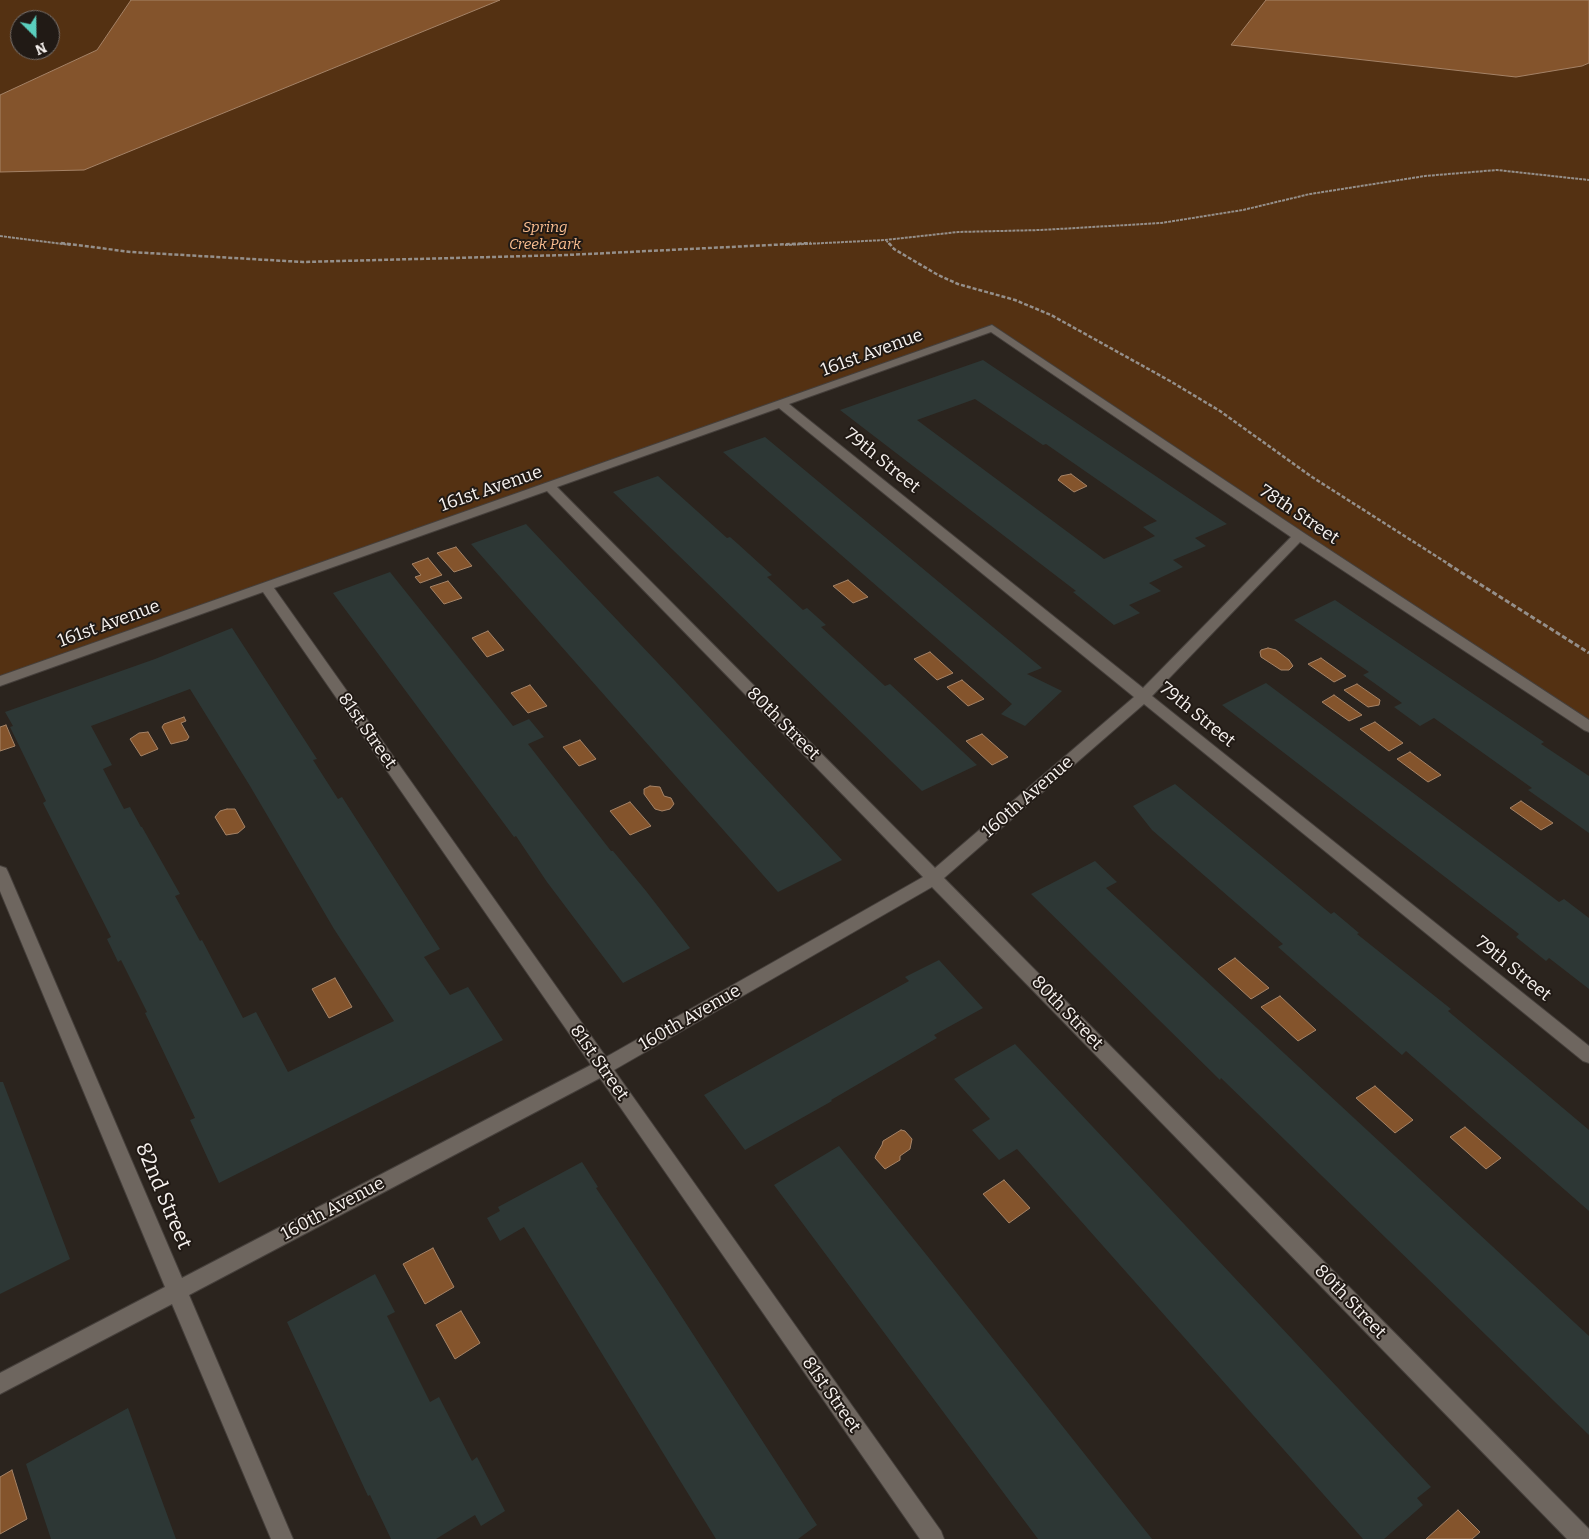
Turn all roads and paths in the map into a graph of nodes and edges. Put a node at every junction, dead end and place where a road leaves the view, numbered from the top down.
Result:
1 (1589, 180) edge
2 (0, 236) edge
3 (885, 240) junction
4 (992, 328) joint
5 (781, 404) junction
6 (550, 487) junction
7 (1299, 536) junction
8 (266, 587) junction
9 (1589, 653) edge
10 (0, 681) edge
11 (1143, 697) junction
12 (1589, 727) edge
13 (0, 872) edge
14 (934, 878) junction
15 (1589, 1056) edge
16 (602, 1068) junction
17 (178, 1291) junction
18 (0, 1384) edge
19 (282, 1539) edge
20 (933, 1539) edge
21 (1583, 1539) edge

1 - 3 path
2 - 3 path
3 - 9 path
4 - 5 street, 161st Avenue
4 - 7 street, 78th Street
5 - 6 street, 161st Avenue
5 - 11 street, 79th Street
6 - 8 street, 161st Avenue
6 - 14 street, 80th Street
7 - 11 street, 160th Avenue
7 - 12 street, 78th Street
8 - 10 street, 161st Avenue
8 - 16 street, 81st Street
11 - 14 street, 160th Avenue
11 - 15 street, 79th Street
13 - 17 street, 82nd Street
14 - 16 street, 160th Avenue
14 - 21 street, 80th Street
16 - 17 street, 160th Avenue
16 - 20 street, 81st Street
17 - 18 street, 160th Avenue
17 - 19 street, 82nd Street

